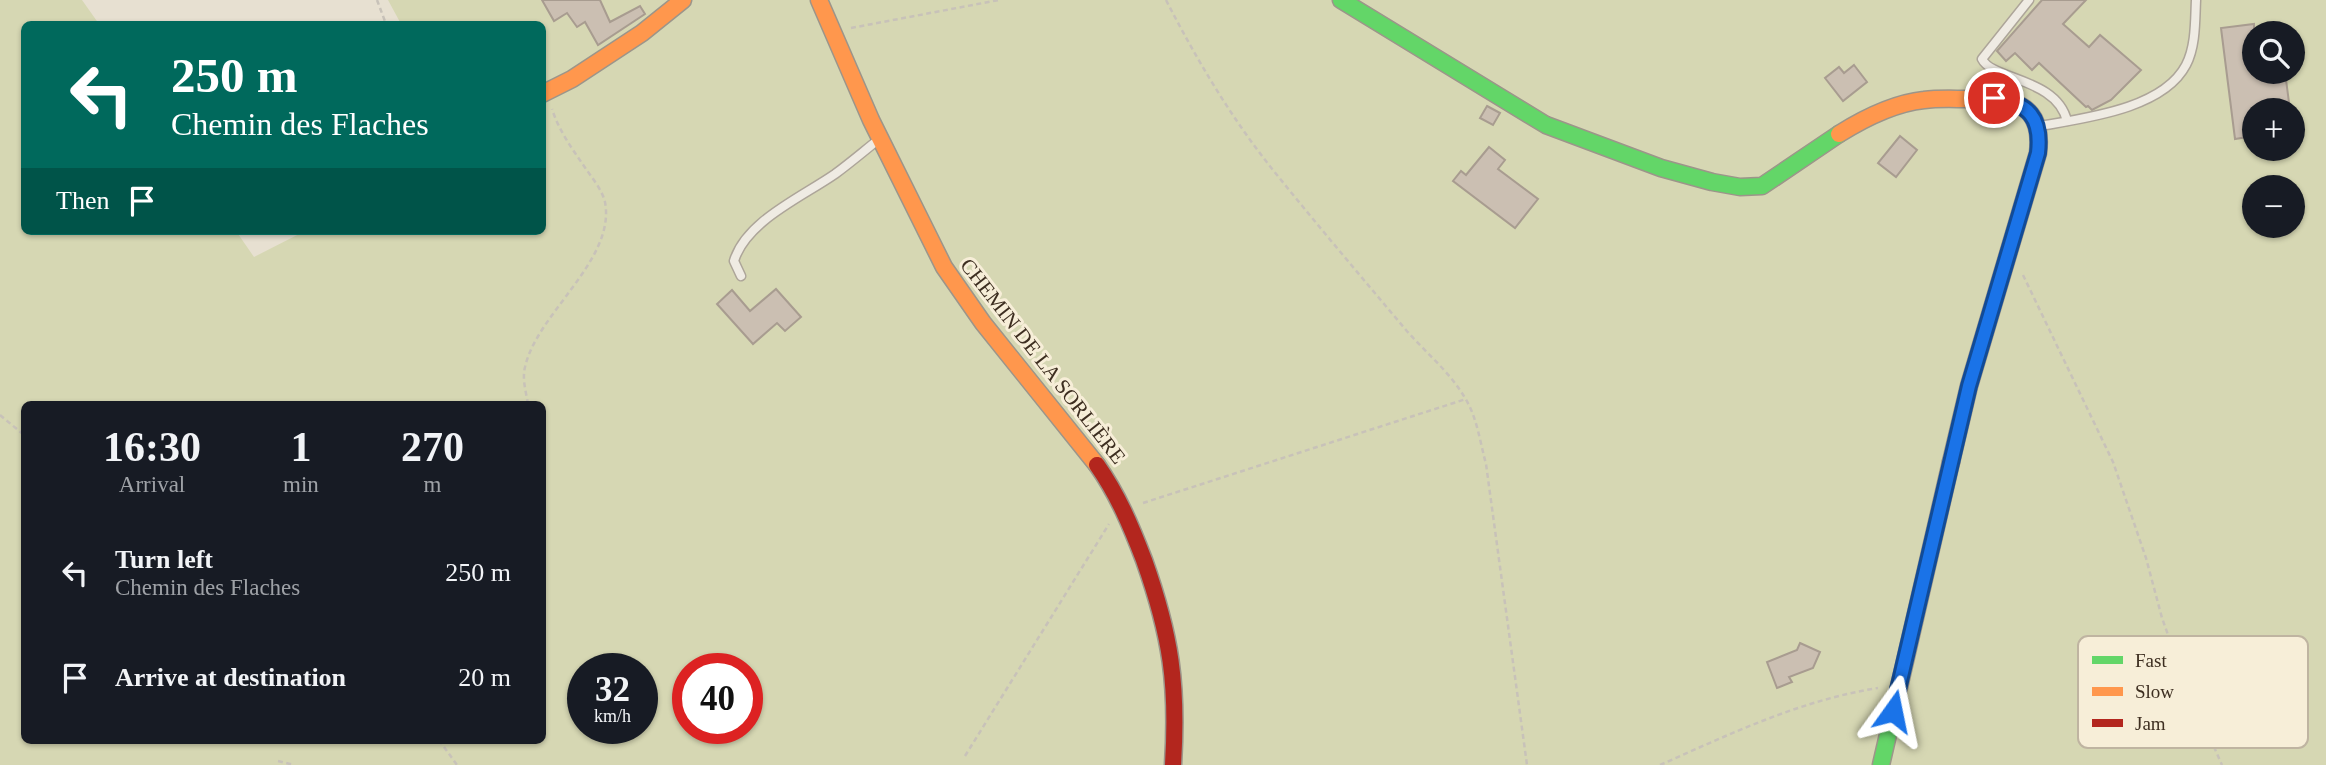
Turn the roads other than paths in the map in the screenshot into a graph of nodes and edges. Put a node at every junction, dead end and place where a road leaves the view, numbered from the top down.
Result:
1 (661, 0) edge
2 (677, 0) edge
3 (683, 0) edge
4 (819, 0) edge
5 (1341, 0) edge
6 (2029, 0) edge
7 (2196, 0) edge
8 (546, 93) edge
9 (2067, 121) junction
10 (2037, 126) junction
11 (880, 138) junction
12 (741, 276) dead end
13 (1173, 765) edge
14 (1881, 765) edge

1 - 2 lane
3 - 8 street
4 - 11 street, CHEMIN DE LA SORLIÈRE
5 - 10 street
6 - 9 lane
7 - 9 lane
9 - 10 lane
10 - 14 street
11 - 12 lane
11 - 13 street, CHEMIN DE LA SORLIÈRE

